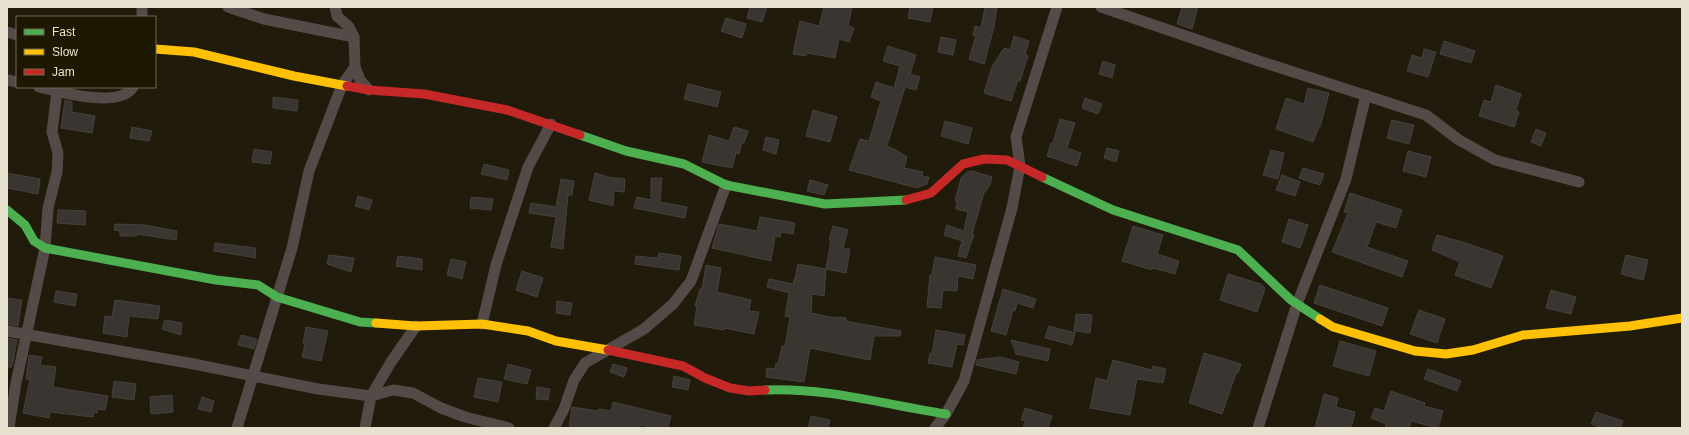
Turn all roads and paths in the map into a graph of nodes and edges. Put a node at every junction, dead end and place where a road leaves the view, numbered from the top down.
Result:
1 (228, 7) edge
2 (335, 7) edge
3 (1056, 7) edge
4 (1101, 7) edge
5 (354, 37) junction
6 (156, 48) edge
7 (355, 67) junction
8 (342, 85) junction
9 (44, 88) edge
10 (132, 88) edge
11 (369, 90) junction
12 (57, 91) junction
13 (1366, 96) junction
14 (551, 124) junction
15 (1020, 166) junction
16 (1579, 182) dead end
17 (726, 185) junction
18 (7, 210) edge
19 (45, 248) junction
20 (277, 297) junction
21 (1297, 304) junction
22 (1682, 318) edge
23 (482, 324) junction
24 (416, 326) junction
25 (7, 330) edge
26 (26, 334) junction
27 (610, 350) junction
28 (252, 376) junction
29 (371, 396) junction
30 (946, 414) junction
31 (9, 428) edge
32 (237, 428) edge
33 (365, 428) edge
34 (510, 428) edge
35 (554, 428) edge
36 (935, 428) edge
37 (1258, 428) edge

1 - 5 street
2 - 5 street
3 - 15 street
4 - 13 street
5 - 7 street
6 - 8 street
7 - 8 street
7 - 11 street
8 - 11 street
8 - 20 street
9 - 12 street
10 - 12 street
11 - 14 street
12 - 19 street
13 - 16 street
13 - 21 street
14 - 17 street
14 - 23 street
15 - 17 street
15 - 21 street
15 - 30 street
17 - 27 street
18 - 19 street
19 - 20 street
19 - 26 street
20 - 24 street
20 - 28 street
21 - 22 street
21 - 37 street
23 - 24 street
23 - 27 street
24 - 29 street
25 - 26 street
26 - 28 street
26 - 31 street
27 - 30 street
27 - 35 street
28 - 29 street
28 - 32 street
29 - 33 street
29 - 34 street
30 - 36 street

